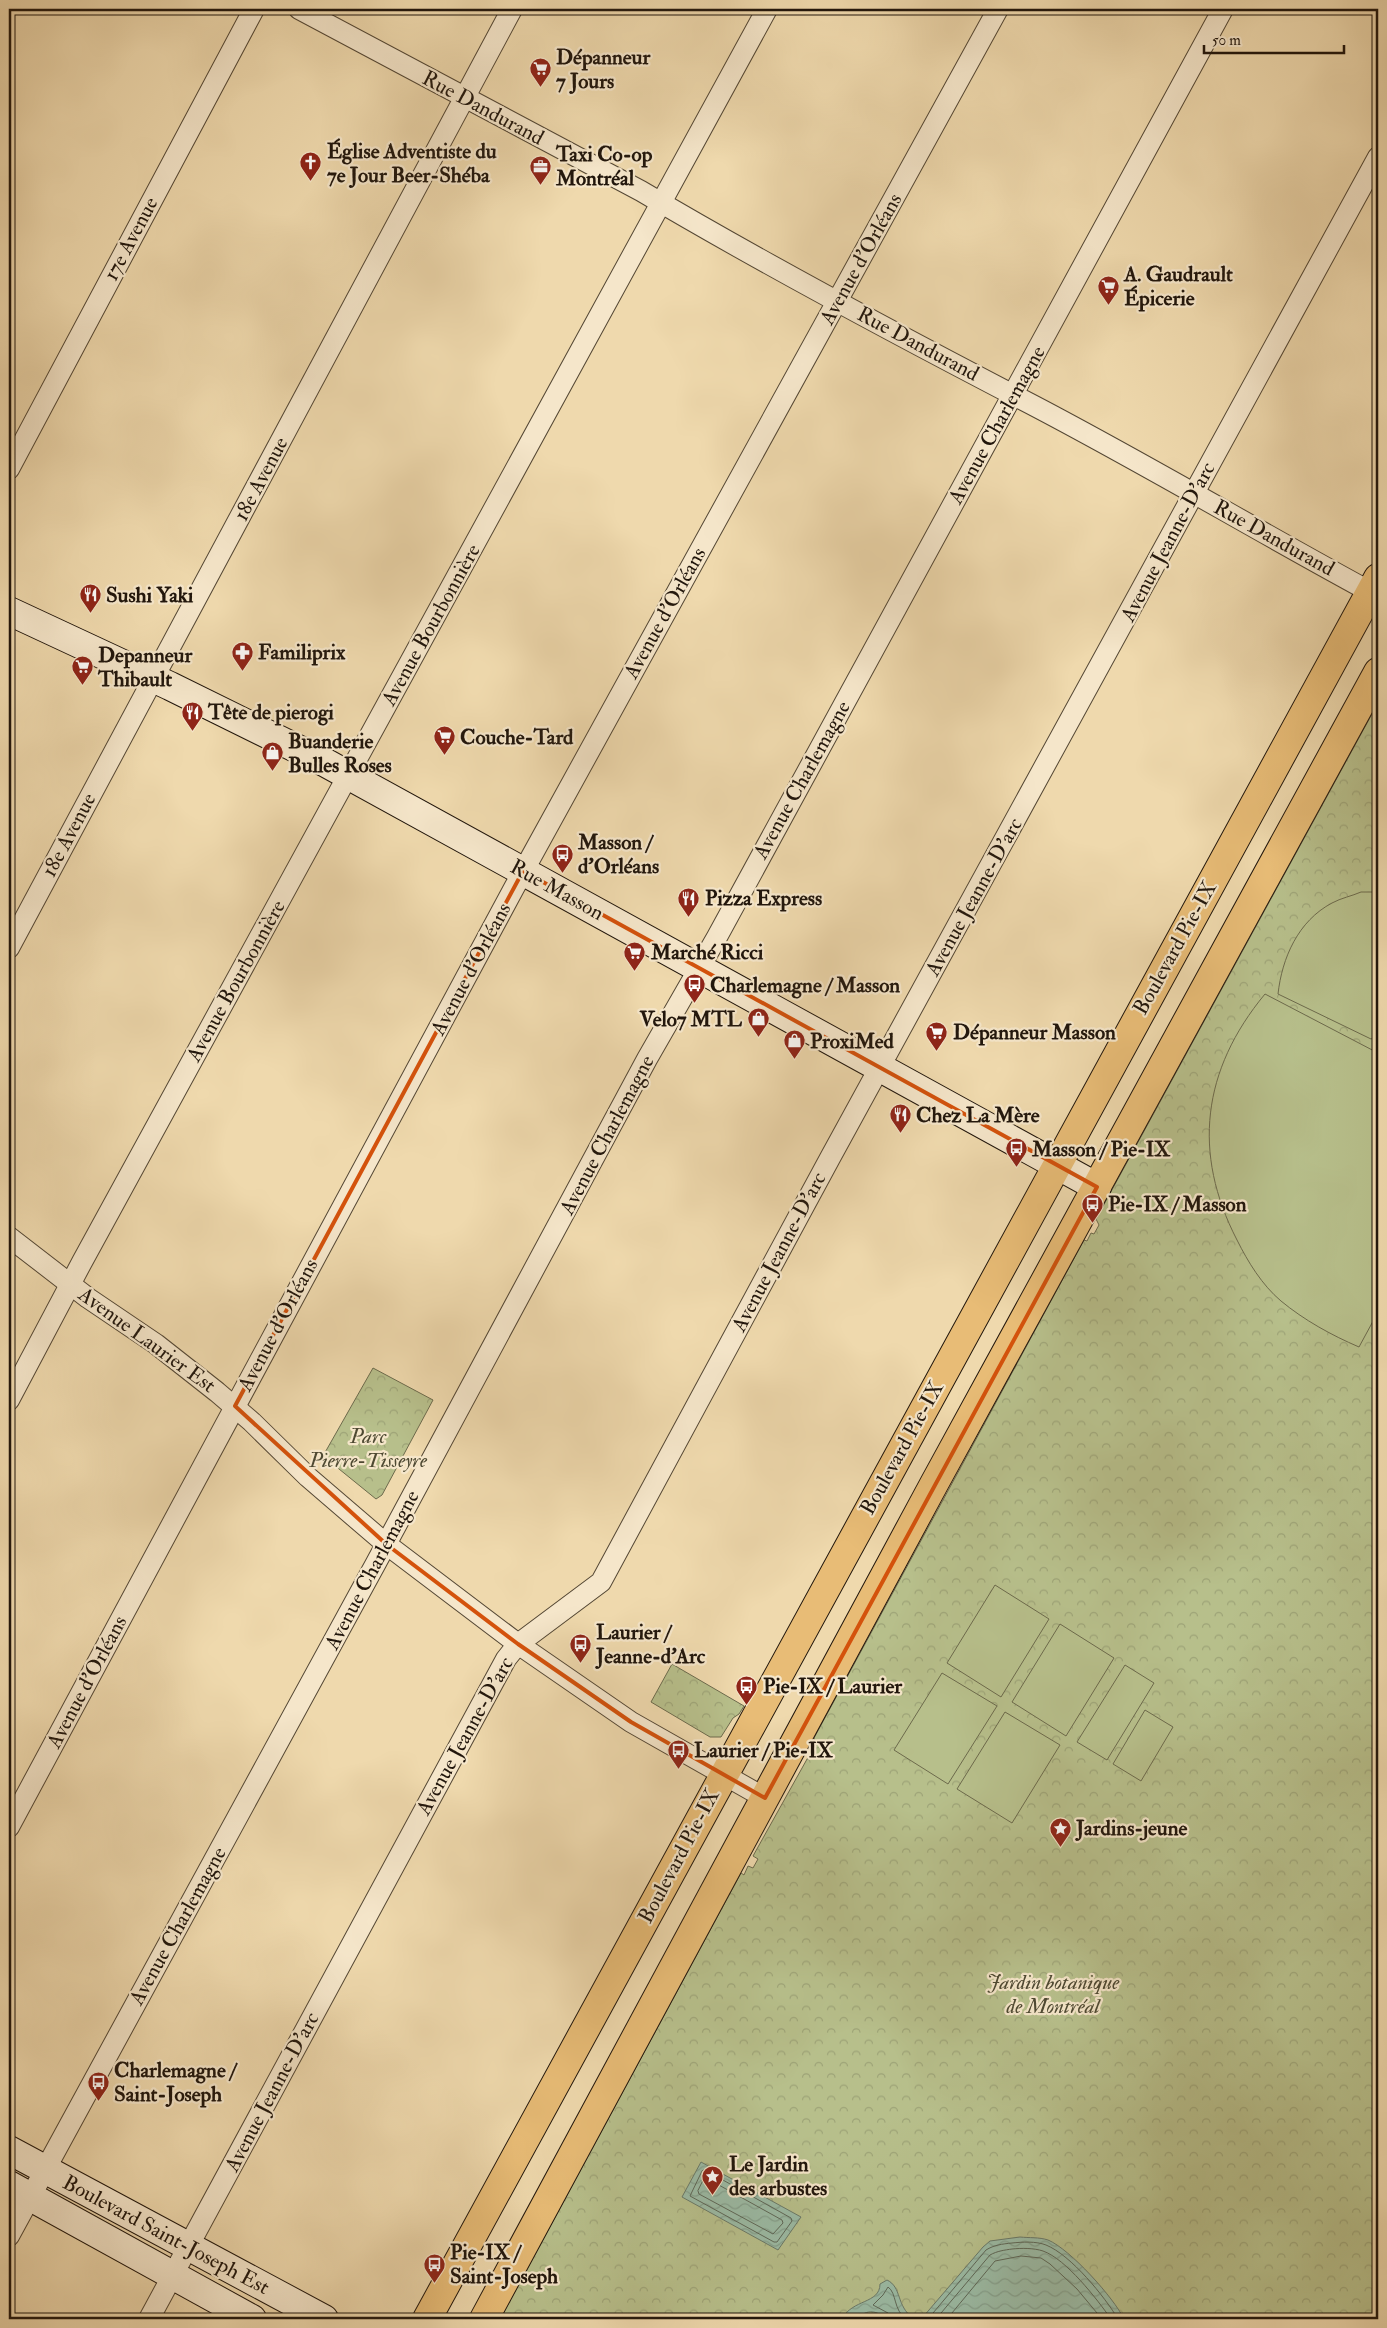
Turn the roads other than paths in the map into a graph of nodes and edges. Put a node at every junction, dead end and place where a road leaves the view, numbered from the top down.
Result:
1 (254, 9) edge
2 (298, 9) edge
3 (512, 9) edge
4 (767, 9) edge
5 (998, 9) edge
6 (1223, 9) edge
7 (464, 98) junction
8 (1378, 157) edge
9 (660, 203) junction
10 (838, 302) junction
11 (1013, 395) junction
12 (9, 469) edge
13 (1195, 494) junction
14 (1376, 588) edge
15 (9, 611) edge
16 (1378, 672) edge
17 (154, 679) junction
18 (349, 776) junction
19 (523, 871) junction
20 (9, 948) edge
21 (699, 968) junction
22 (881, 1067) junction
23 (1056, 1165) junction
24 (1097, 1188) junction
25 (9, 1237) edge
26 (70, 1285) junction
27 (9, 1400) edge
28 (235, 1406) junction
29 (386, 1544) junction
30 (518, 1644) junction
31 (723, 1776) junction
32 (765, 1798) junction
33 (9, 1827) edge
34 (9, 2150) edge
35 (44, 2169) junction
36 (20, 2191) edge
37 (9, 2236) edge
38 (189, 2247) junction
39 (173, 2276) junction
40 (150, 2319) edge
41 (252, 2319) edge
42 (324, 2319) edge
43 (427, 2319) edge
44 (484, 2319) edge

1 - 12 street, 17e Avenue
2 - 7 street, Rue Dandurand
3 - 7 street, 18e Avenue
4 - 9 street, Avenue Bourbonnière
5 - 10 street, Avenue d'Orléans
6 - 11 street, Avenue Charlemagne
7 - 9 street, Rue Dandurand
7 - 17 street, 18e Avenue
8 - 13 street, Avenue Jeanne-D'arc
9 - 10 street, Rue Dandurand
9 - 18 street, Avenue Bourbonnière
10 - 11 street, Rue Dandurand
10 - 19 street, Avenue d'Orléans
11 - 13 street, Rue Dandurand
11 - 21 street, Avenue Charlemagne
13 - 14 street, Rue Dandurand
13 - 22 street, Avenue Jeanne-D'arc
14 - 23 main road, Boulevard Pie-IX
15 - 17 street, Rue Masson
16 - 24 main road
17 - 18 street, Rue Masson
17 - 20 street, 18e Avenue
18 - 19 street, Rue Masson
18 - 26 street, Avenue Bourbonnière
19 - 21 street, Rue Masson
19 - 28 street, Avenue d'Orléans
21 - 22 street, Rue Masson
21 - 29 street, Avenue Charlemagne
22 - 23 street, Rue Masson
22 - 30 street, Avenue Jeanne-D'arc
23 - 24 street, Rue Masson
23 - 31 main road, Boulevard Pie-IX
24 - 32 main road
25 - 26 street, Avenue Laurier Est
26 - 27 street, Avenue Bourbonnière
26 - 28 street, Avenue Laurier Est
28 - 29 street, Avenue Laurier Est
28 - 33 street, Avenue d'Orléans
29 - 30 street, Avenue Laurier Est
29 - 35 street, Avenue Charlemagne
30 - 31 street, Avenue Laurier Est
30 - 38 street, Avenue Jeanne-D'arc
31 - 32 street, Avenue Laurier Est
31 - 43 main road, Boulevard Pie-IX
32 - 44 main road
34 - 35 street, Boulevard Saint-Joseph Est
35 - 36 street, Avenue Charlemagne
35 - 38 street, Boulevard Saint-Joseph Est
36 - 37 street, Avenue Charlemagne
36 - 39 street, Boulevard Saint-Joseph Est
38 - 39 street, Avenue Jeanne-D'arc
38 - 42 street, Boulevard Saint-Joseph Est
39 - 40 street, Avenue Jeanne-D'arc
39 - 41 street, Boulevard Saint-Joseph Est

